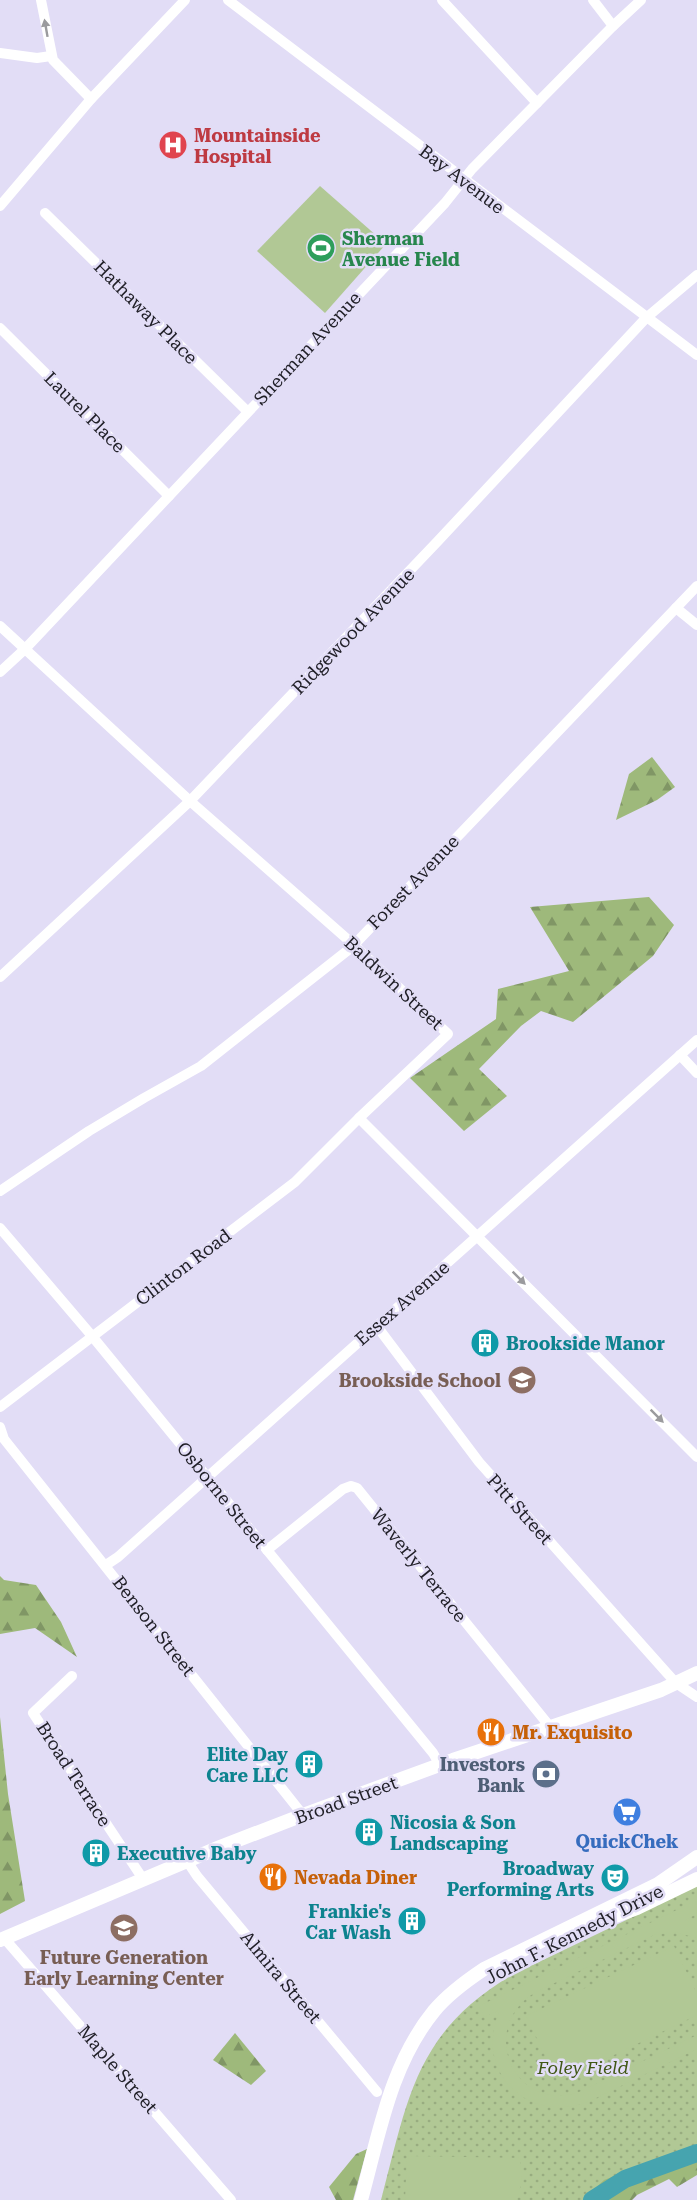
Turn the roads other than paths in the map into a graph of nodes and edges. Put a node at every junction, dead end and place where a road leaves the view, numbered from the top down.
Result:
1 (41, 0) edge
2 (185, 0) edge
3 (228, 0) edge
4 (442, 0) edge
5 (593, 0) edge
6 (641, 0) edge
7 (612, 26) junction
8 (0, 53) edge
9 (51, 56) junction
10 (91, 99) junction
11 (537, 103) junction
12 (464, 180) junction
13 (4, 193) edge
14 (0, 206) edge
15 (45, 213) dead end
16 (697, 275) edge
17 (646, 318) junction
18 (0, 328) edge
19 (697, 355) edge
20 (247, 411) junction
21 (170, 496) junction
22 (697, 586) edge
23 (676, 608) junction
24 (697, 625) edge
25 (0, 626) edge
26 (25, 649) junction
27 (0, 672) edge
28 (190, 801) junction
29 (354, 945) junction
30 (0, 977) edge
31 (697, 1040) edge
32 (680, 1055) junction
33 (697, 1072) edge
34 (359, 1118) junction
35 (0, 1191) edge
36 (0, 1228) edge
37 (478, 1237) junction
38 (375, 1325) junction
39 (92, 1336) junction
40 (0, 1407) edge
41 (0, 1427) edge
42 (2, 1438) edge
43 (697, 1457) edge
44 (207, 1477) junction
45 (267, 1550) junction
46 (106, 1565) junction
47 (697, 1673) edge
48 (72, 1677) dead end
49 (676, 1683) junction
50 (697, 1697) edge
51 (551, 1728) junction
52 (440, 1765) junction
53 (303, 1815) junction
54 (697, 1846) edge
55 (697, 1857) edge
56 (187, 1861) junction
57 (697, 1868) edge
58 (143, 1879) junction
59 (697, 1879) edge
60 (623, 1902) junction
61 (592, 1925) junction
62 (2, 1939) edge
63 (377, 2092) dead end
64 (231, 2200) edge
65 (362, 2200) edge
66 (371, 2200) edge

9 -> 1 street
2 - 10 street
3 - 12 street, Bay Avenue
4 - 11 street
5 - 7 street
6 - 7 street, Sherman Avenue
7 - 11 street, Sherman Avenue
8 - 9 street
9 - 10 street
10 - 13 street
11 - 12 street, Sherman Avenue
12 - 17 street, Bay Avenue
12 - 20 street, Sherman Avenue
13 - 14 street
15 - 20 street, Hathaway Place
16 - 17 street, Ridgewood Avenue
17 - 19 street, Bay Avenue
17 - 28 street, Ridgewood Avenue
18 - 21 street, Laurel Place
20 - 21 street, Sherman Avenue
21 - 26 street, Sherman Avenue
22 - 23 street, Forest Avenue
23 - 24 street
23 - 29 street, Forest Avenue
25 - 26 street, Baldwin Street
26 - 27 street, Sherman Avenue
26 - 28 street, Baldwin Street
28 - 29 street, Baldwin Street
28 - 30 street, Ridgewood Avenue
29 - 34 street, Baldwin Street
29 - 35 street, Forest Avenue
31 - 32 street, Essex Avenue
32 - 33 street
32 - 37 street, Essex Avenue
34 - 37 street
34 - 39 street, Clinton Road
36 - 39 street, Osborne Street
37 - 38 street, Essex Avenue
37 -> 43 street
38 - 44 street, Essex Avenue
38 - 49 street, Pitt Street
39 - 40 street, Clinton Road
39 - 44 street, Osborne Street
41 - 42 street
42 - 46 street, Benson Street
44 - 45 street, Osborne Street
44 - 46 street, Essex Avenue
45 - 51 street, Waverly Terrace
45 - 52 street, Osborne Street
46 - 53 street, Benson Street
47 - 49 main road, Broad Street
48 - 58 street, Broad Terrace
49 - 50 street, Pitt Street
49 - 51 main road, Broad Street
51 - 52 main road, Broad Street
52 - 53 main road, Broad Street
53 - 56 main road, Broad Street
54 - 60 main road
55 - 60 main road, John F. Kennedy Drive
56 - 58 main road, Broad Street
56 - 63 street, Almira Street
57 - 61 main road, John F. Kennedy Drive
58 - 62 main road, Broad Street
59 - 61 main road
60 - 65 main road, John F. Kennedy Drive
61 - 66 main road, John F. Kennedy Drive
62 - 64 street, Maple Street

